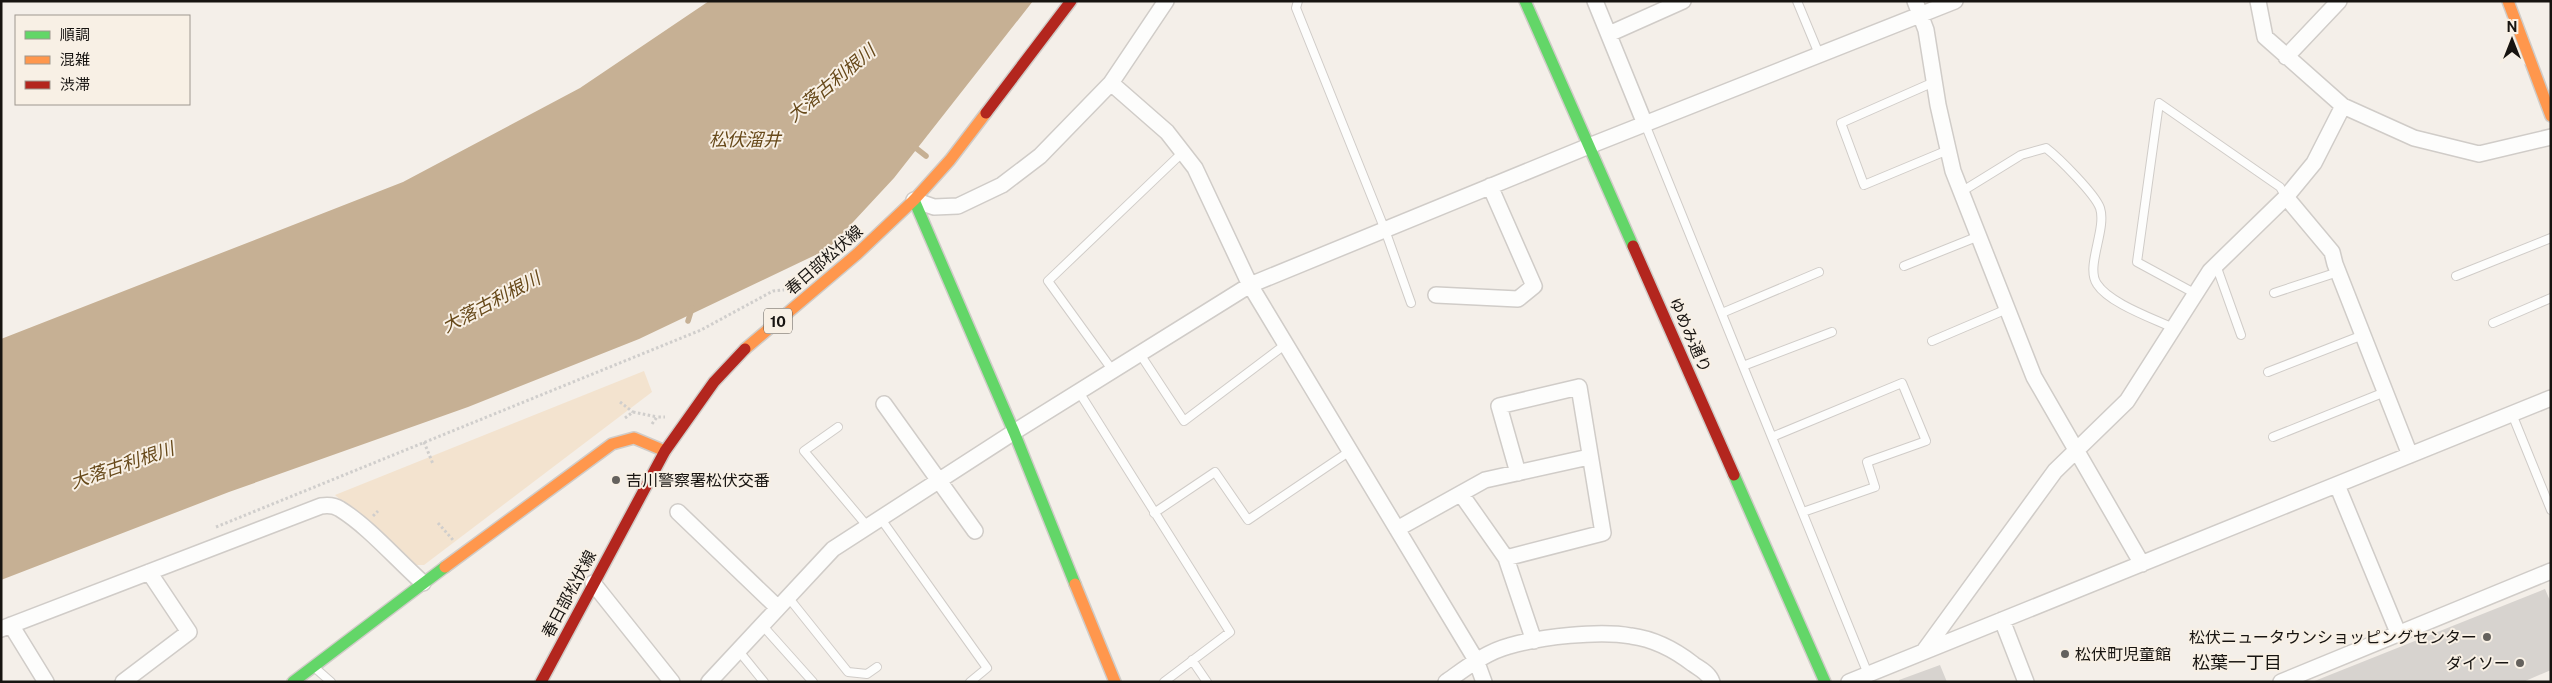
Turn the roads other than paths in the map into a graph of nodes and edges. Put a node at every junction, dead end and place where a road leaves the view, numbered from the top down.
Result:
1 (1072, 1) edge
2 (1166, 1) edge
3 (1298, 1) edge
4 (1525, 1) edge
5 (1595, 1) edge
6 (1683, 1) edge
7 (1798, 1) edge
8 (1955, 1) edge
9 (2258, 1) edge
10 (2339, 1) edge
11 (2508, 1) edge
12 (1917, 8) edge
13 (1609, 34) junction
14 (1819, 54) junction
15 (2286, 57) junction
16 (1934, 82) junction
17 (1111, 83) junction
18 (2343, 106) junction
19 (2551, 116) edge
20 (1645, 124) junction
21 (2551, 137) edge
22 (1589, 146) junction
23 (1948, 150) junction
24 (1182, 154) junction
25 (1490, 186) junction
26 (1961, 192) junction
27 (2286, 197) junction
28 (914, 200) junction
29 (1385, 230) junction
30 (1978, 236) junction
31 (2551, 238) edge
32 (2216, 265) junction
33 (1904, 266) dead end
34 (1819, 272) dead end
35 (2338, 272) junction
36 (2456, 276) dead end
37 (1250, 285) junction
38 (2274, 293) dead end
39 (2196, 294) junction
40 (1436, 295) dead end
41 (2551, 298) edge
42 (1412, 302) dead end
43 (2008, 309) junction
44 (1722, 313) junction
45 (2492, 323) dead end
46 (2173, 328) junction
47 (1832, 332) dead end
48 (2241, 334) dead end
49 (2363, 335) junction
50 (1932, 341) dead end
51 (1286, 344) junction
52 (1140, 354) junction
53 (1743, 366) junction
54 (1113, 371) junction
55 (2268, 372) dead end
56 (1079, 392) junction
57 (2385, 392) junction
58 (2551, 398) edge
59 (884, 404) dead end
60 (2512, 414) junction
61 (838, 427) dead end
62 (1014, 432) junction
63 (2273, 436) dead end
64 (1772, 438) junction
65 (664, 451) junction
66 (1350, 451) junction
67 (2076, 452) junction
68 (2410, 455) junction
69 (1589, 457) junction
70 (1518, 473) junction
71 (940, 480) junction
72 (2337, 484) junction
73 (1461, 494) junction
74 (2551, 510) edge
75 (678, 512) dead end
76 (1802, 512) junction
77 (1154, 513) junction
78 (874, 523) junction
79 (1397, 529) junction
80 (974, 531) dead end
81 (1506, 558) junction
82 (2142, 564) junction
83 (2551, 571) edge
84 (148, 572) junction
85 (423, 583) junction
86 (593, 583) junction
87 (783, 602) junction
88 (2002, 620) junction
89 (762, 625) junction
90 (6, 627) edge
91 (2400, 635) junction
92 (1534, 641) junction
93 (738, 650) junction
94 (1924, 652) junction
95 (1192, 660) junction
96 (1476, 660) junction
97 (313, 666) junction
98 (877, 666) dead end
99 (1868, 674) junction
100 (46, 682) edge
101 (123, 682) edge
102 (293, 682) edge
103 (331, 682) edge
104 (541, 682) edge
105 (672, 682) edge
106 (709, 682) edge
107 (764, 682) edge
108 (814, 682) edge
109 (970, 682) edge
110 (1115, 682) edge
111 (1164, 682) edge
112 (1206, 682) edge
113 (1446, 682) edge
114 (1484, 682) edge
115 (1712, 682) edge
116 (1825, 682) edge
117 (1849, 682) edge
118 (2026, 682) edge
119 (2281, 682) edge

1 - 28 street, 春日部松伏線 / 10
2 - 17 street
3 - 29 lane
4 - 22 street, ゆめみ通り
5 - 13 street
6 - 13 street
7 - 14 lane
8 - 12 street
9 - 15 street
10 - 15 street
11 - 19 street
12 - 14 street
12 - 16 street
13 - 20 street
14 - 20 street
15 - 18 street
16 - 23 street
16 - 23 lane
17 - 24 street
17 - 28 street
18 - 21 street
18 - 27 street
20 - 22 street
20 - 44 lane
22 - 25 street
22 - 116 street, ゆめみ通り
23 - 26 street
24 - 37 street
24 - 54 lane
25 - 29 street
25 - 40 street
26 - 30 street
26 - 46 lane
27 - 32 street
27 - 35 street
27 - 39 lane
28 - 62 street
28 - 65 street, 春日部松伏線 / 10
29 - 37 street
29 - 42 lane
30 - 33 lane
30 - 43 street
31 - 36 lane
32 - 39 street
32 - 48 lane
34 - 44 lane
35 - 38 lane
35 - 49 street
37 - 51 street
37 - 52 street
39 - 46 street
41 - 45 lane
43 - 50 lane
43 - 67 street
44 - 53 lane
46 - 67 street
47 - 53 lane
49 - 55 lane
49 - 57 street
51 - 52 lane
51 - 66 street
52 - 54 street
53 - 64 lane
54 - 56 street
56 - 62 street
56 - 77 lane
57 - 63 lane
57 - 68 street
58 - 60 street
59 - 71 street
60 - 68 street
60 - 74 lane
61 - 78 lane
62 - 71 street
62 - 110 street
64 - 76 lane
64 - 76 lane
65 - 85 street
65 - 86 street, 春日部松伏線 / 10
66 - 77 lane
66 - 79 street
67 - 82 street
67 - 94 street
68 - 72 street
69 - 70 street
69 - 70 street
69 - 81 street
70 - 73 street
71 - 78 street
71 - 80 street
72 - 82 street
72 - 91 street
73 - 79 street
73 - 81 street
75 - 87 street
76 - 99 lane
77 - 95 lane
78 - 87 street
78 - 109 lane
79 - 96 street
81 - 92 street
82 - 88 street
83 - 91 street
84 - 85 street
84 - 90 street
84 - 101 street
85 - 97 street
86 - 104 street, 春日部松伏線 / 10
86 - 105 street
87 - 89 street
87 - 98 lane
88 - 94 street
88 - 118 street
89 - 93 street
89 - 108 lane
90 - 100 street
91 - 119 street
92 - 96 street
92 - 115 street
93 - 106 street
93 - 107 lane
94 - 99 street
95 - 111 lane
95 - 112 lane
96 - 113 street
96 - 114 street
97 - 102 street
97 - 103 lane
99 - 117 street

